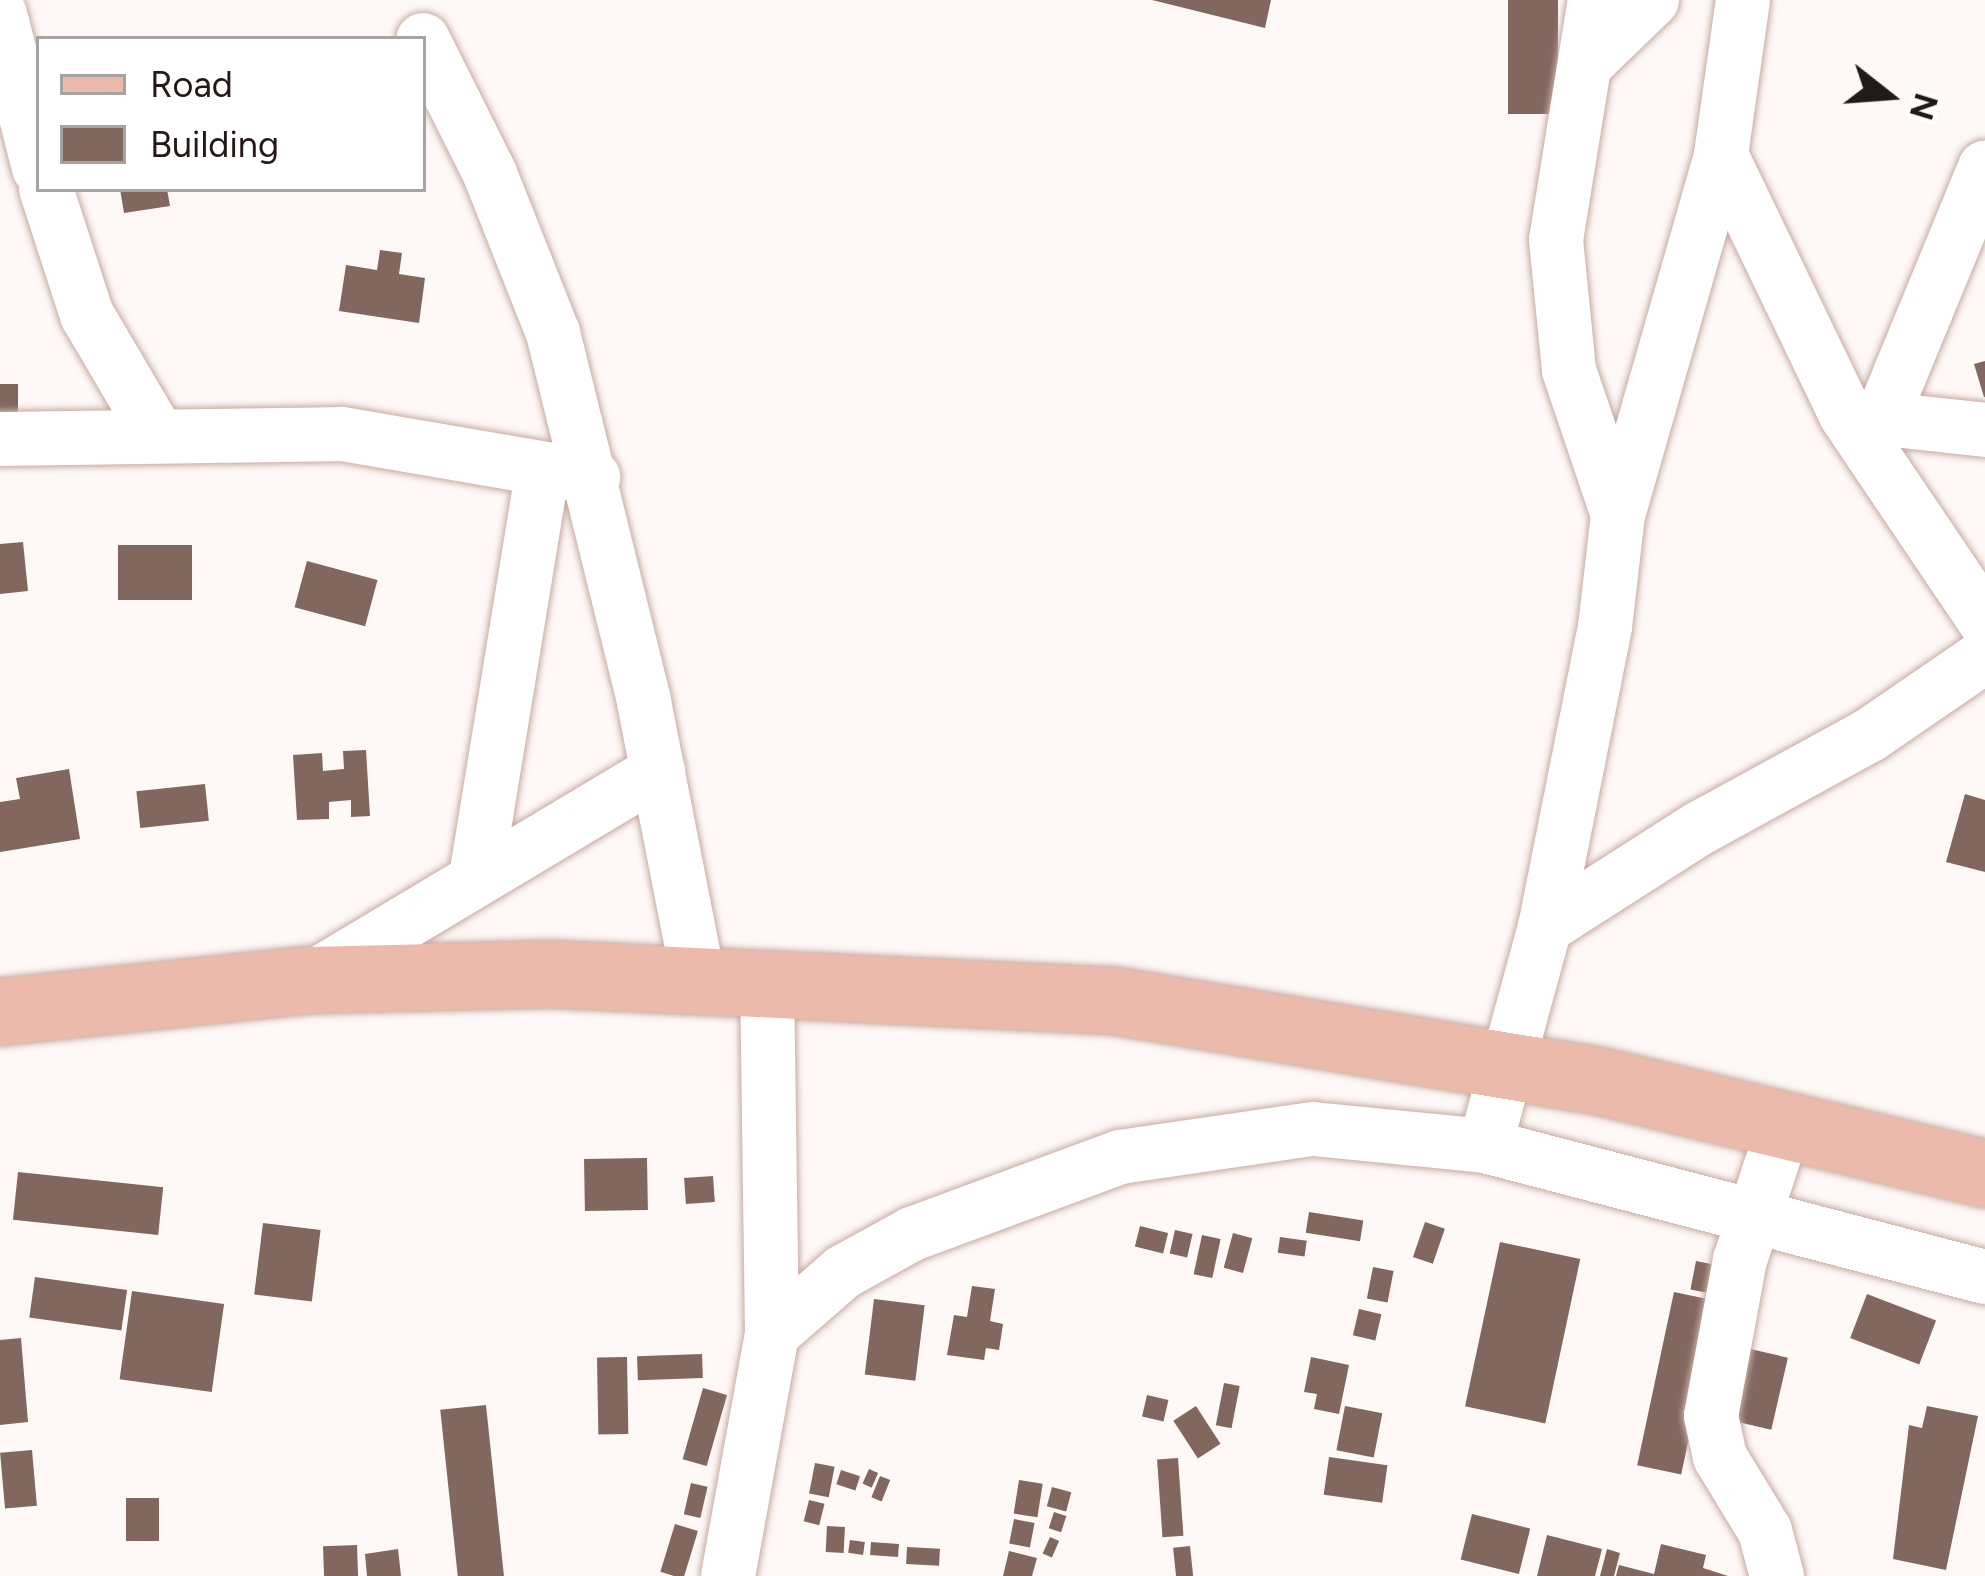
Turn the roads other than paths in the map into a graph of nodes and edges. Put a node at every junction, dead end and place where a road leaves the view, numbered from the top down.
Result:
1 (403, 0) edge
2 (1595, 0) edge
3 (1652, 0) edge
4 (1743, 0) edge
5 (0, 14) edge
6 (421, 36) edge
7 (426, 46) edge
8 (1591, 59) junction
9 (1721, 155) junction
10 (36, 157) edge
11 (1985, 168) edge
12 (47, 192) edge
13 (1864, 417) junction
14 (1985, 430) edge
15 (156, 432) junction
16 (0, 439) edge
17 (568, 473) junction
18 (1618, 515) junction
19 (1985, 621) edge
20 (1985, 656) edge
21 (658, 771) junction
22 (476, 878) junction
23 (1545, 927) junction
24 (698, 977) junction
25 (767, 979) junction
26 (309, 980) junction
27 (0, 1012) edge
28 (1503, 1064) junction
29 (1785, 1123) junction
30 (1485, 1146) junction
31 (1985, 1174) edge
32 (1753, 1210) junction
33 (1985, 1277) edge
34 (772, 1334) junction
35 (728, 1576) edge
36 (1778, 1576) edge

1 - 6 street
2 - 8 street
3 - 8 street
4 - 9 street
5 - 10 street
7 - 17 street
8 - 18 street
9 - 13 street
9 - 18 street
11 - 13 street
12 - 15 street
13 - 14 street
13 - 19 street
15 - 16 street
15 - 17 street
17 - 21 street
17 - 22 street
18 - 23 street
20 - 23 street
21 - 22 street
21 - 24 street
22 - 26 street
23 - 28 street
24 - 25 main road
24 - 26 main road
25 - 28 main road
25 - 34 street
26 - 27 main road
28 - 29 main road
28 - 30 street
29 - 31 main road
29 - 32 street
30 - 32 street
30 - 34 street
32 - 33 street
32 - 36 street
34 - 35 street

